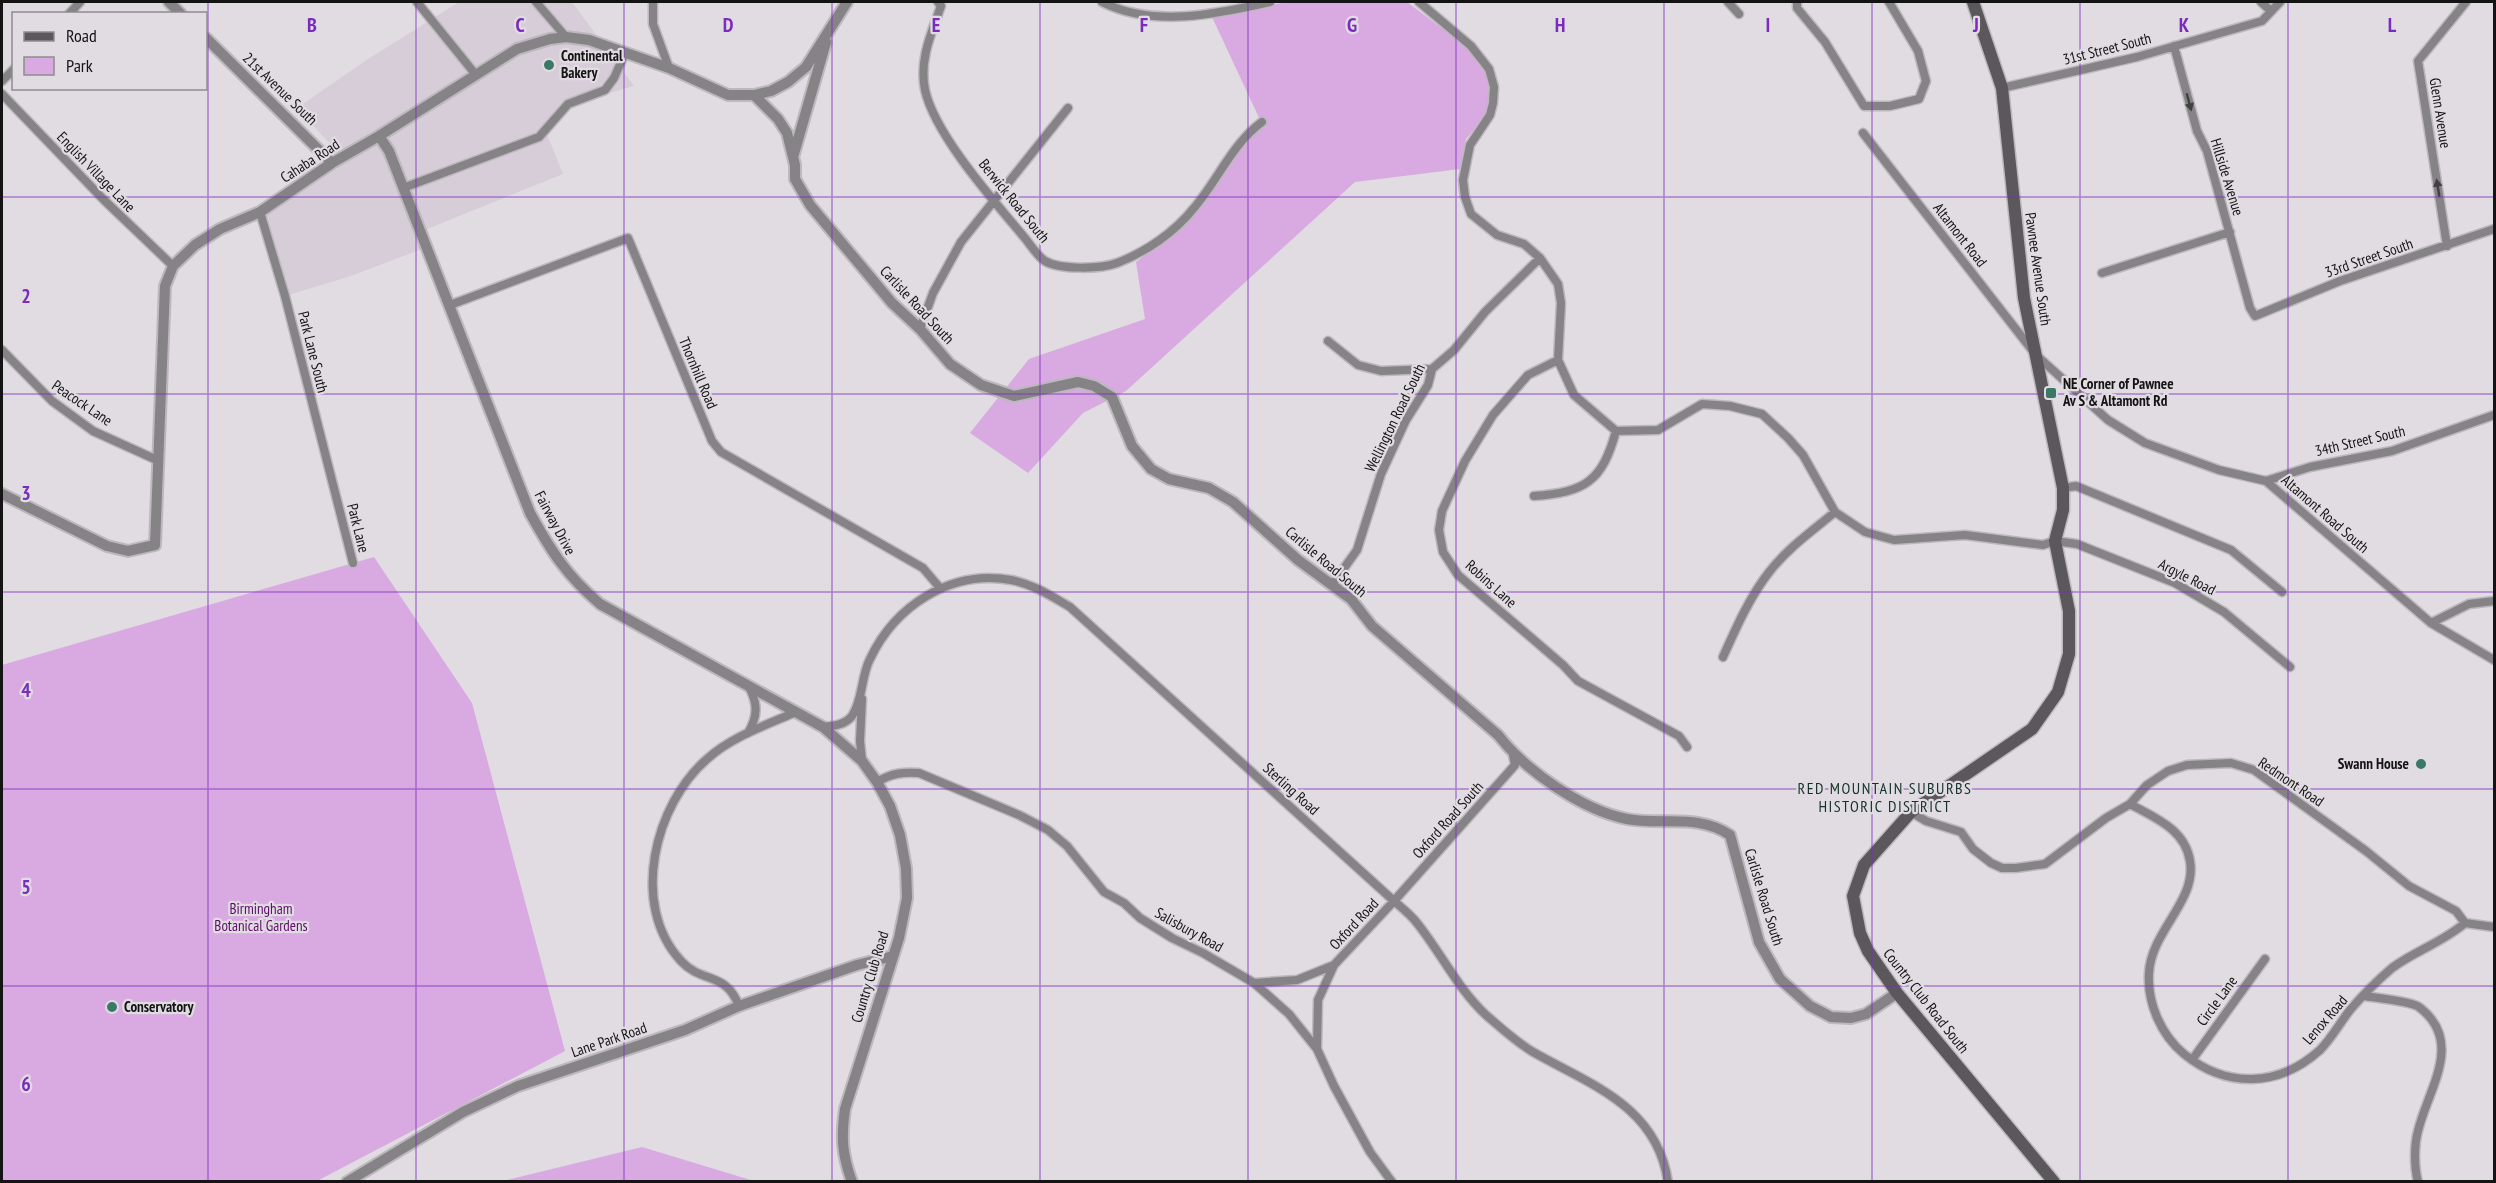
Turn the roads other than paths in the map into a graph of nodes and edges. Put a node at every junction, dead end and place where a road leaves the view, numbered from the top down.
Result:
1 (417, 2) edge
2 (536, 2) edge
3 (653, 2) edge
4 (847, 2) edge
5 (938, 2) edge
6 (1102, 2) edge
7 (1270, 2) edge
8 (1419, 2) edge
9 (1728, 2) edge
10 (1797, 2) edge
11 (1889, 2) edge
12 (1973, 2) edge
13 (2261, 2) edge
14 (2280, 2) edge
15 (2466, 2) edge
16 (2271, 11) junction
17 (1739, 14) dead end
18 (830, 27) junction
19 (566, 38) junction
20 (207, 39) edge
21 (2174, 46) junction
22 (625, 53) junction
23 (669, 68) junction
24 (476, 75) junction
25 (2002, 88) junction
26 (2, 94) edge
27 (754, 94) junction
28 (1068, 108) dead end
29 (1262, 122) dead end
30 (1863, 133) dead end
31 (379, 136) junction
32 (793, 158) junction
33 (332, 163) junction
34 (403, 188) junction
35 (994, 201) junction
36 (260, 212) junction
37 (2494, 230) edge
38 (2230, 232) junction
39 (2447, 246) junction
40 (1540, 258) junction
41 (173, 266) junction
42 (2102, 273) dead end
43 (450, 305) junction
44 (2255, 316) joint
45 (920, 329) junction
46 (1328, 341) dead end
47 (2, 350) edge
48 (2036, 355) junction
49 (1558, 360) junction
50 (1432, 369) junction
51 (2494, 415) edge
52 (1616, 431) junction
53 (159, 461) junction
54 (2266, 481) junction
55 (2063, 488) junction
56 (2, 494) edge
57 (1534, 496) dead end
58 (337, 499) joint
59 (1835, 512) junction
60 (2055, 541) junction
61 (353, 563) dead end
62 (1332, 585) junction
63 (940, 588) junction
64 (2282, 592) dead end
65 (2494, 601) edge
66 (2431, 623) junction
67 (1723, 657) dead end
68 (2494, 660) edge
69 (2290, 667) dead end
70 (750, 687) junction
71 (862, 687) junction
72 (795, 712) junction
73 (823, 727) junction
74 (748, 733) junction
75 (1687, 747) dead end
76 (1514, 755) junction
77 (862, 761) junction
78 (877, 782) junction
79 (2130, 804) junction
80 (1911, 812) junction
81 (1394, 901) junction
82 (2465, 923) junction
83 (2494, 927) edge
84 (893, 956) junction
85 (2265, 959) dead end
86 (1334, 965) junction
87 (1254, 983) junction
88 (1897, 993) junction
89 (2364, 996) junction
90 (739, 1006) junction
91 (1317, 1049) junction
92 (2192, 1060) junction
93 (347, 1182) edge
94 (852, 1182) edge
95 (1392, 1182) edge
96 (1668, 1182) edge
97 (2055, 1182) edge
98 (2418, 1182) edge

1 - 24 street
2 - 19 street
3 - 23 street
4 - 18 street, Cahaba Road
5 - 35 street, Berwick Road South
6 - 7 street
8 - 40 street
9 - 17 street
10 - 11 street
12 - 25 main road, Pawnee Avenue South
13 - 16 street
14 - 16 street, 31st Street South
39 -> 15 street, Glenn Avenue
16 - 21 street, 31st Street South
18 - 27 street, Cahaba Road
18 - 32 street
19 - 22 street, Cahaba Road
19 - 24 street, Cahaba Road
20 - 33 street, 21st Avenue South
21 - 25 street, 31st Street South
21 -> 38 street, Hillside Avenue
22 - 23 street, Cahaba Road
22 - 34 street
23 - 27 street, Cahaba Road
24 - 31 street, Cahaba Road
25 - 48 main road, Pawnee Avenue South
26 - 41 street, English Village Lane
27 - 32 street, Carlisle Road South
28 - 35 street
29 - 35 street, Berwick Road South
30 - 48 street, Altamont Road
31 - 33 street, Cahaba Road
31 - 34 street, Fairway Drive
32 - 45 street, Carlisle Road South
33 - 36 street, Cahaba Road
34 - 43 street, Fairway Drive
35 - 45 street
36 - 41 street, Cahaba Road
36 - 58 street, Park Lane South
37 - 39 street, 33rd Street South
38 - 42 street
38 - 44 street, Hillside Avenue
39 - 44 street, 33rd Street South
40 - 49 street
40 - 50 street, Wellington Road South
41 - 53 street
43 - 63 street, Thornhill Road
43 - 70 street, Fairway Drive
45 - 62 street, Carlisle Road South
46 - 50 street
47 - 53 street, Peacock Lane
48 - 54 street, Altamont Road South
48 - 55 main road, Pawnee Avenue South
49 - 52 street
49 - 75 street, Robins Lane
50 - 62 street, Wellington Road South
51 - 54 street, 34th Street South
52 - 57 street
52 - 59 street
53 - 56 street
54 - 66 street, Altamont Road South
55 - 60 main road, Pawnee Avenue South
55 - 64 street
58 - 61 street, Park Lane
59 - 60 street, Argyle Road
59 - 67 street
60 - 69 street, Argyle Road
60 - 80 main road, Country Club Road South
62 - 76 street, Carlisle Road South
63 - 71 street, Sterling Road
63 - 81 street, Sterling Road
65 - 66 street
66 - 68 street, Altamont Road South
70 - 72 street, Fairway Drive
70 - 74 street
71 - 73 street, Sterling Road
71 - 77 street, Sterling Road
72 - 73 street, Fairway Drive
72 - 74 street
73 - 77 street, Fairway Drive
74 - 90 street
76 - 81 street, Oxford Road South
76 - 88 street, Carlisle Road South
77 - 78 street, Fairway Drive
78 - 84 street, Country Club Road
78 - 87 street, Salisbury Road
79 - 80 street, Redmont Road
79 - 82 street, Redmont Road
79 - 92 street, Lenox Road
80 - 88 main road, Country Club Road South
81 - 86 street, Oxford Road
81 - 96 street, Sterling Road
82 - 83 street
82 - 89 street, Lenox Road
84 - 90 street, Lane Park Road
84 - 94 street, Country Club Road
85 - 92 street, Circle Lane
86 - 87 street
86 - 91 street
87 - 91 street, Salisbury Road
88 - 97 main road, Country Club Road South
89 - 92 street, Lenox Road
89 - 98 street, Lenox Road
90 - 93 street, Lane Park Road
91 - 95 street, Salisbury Road

